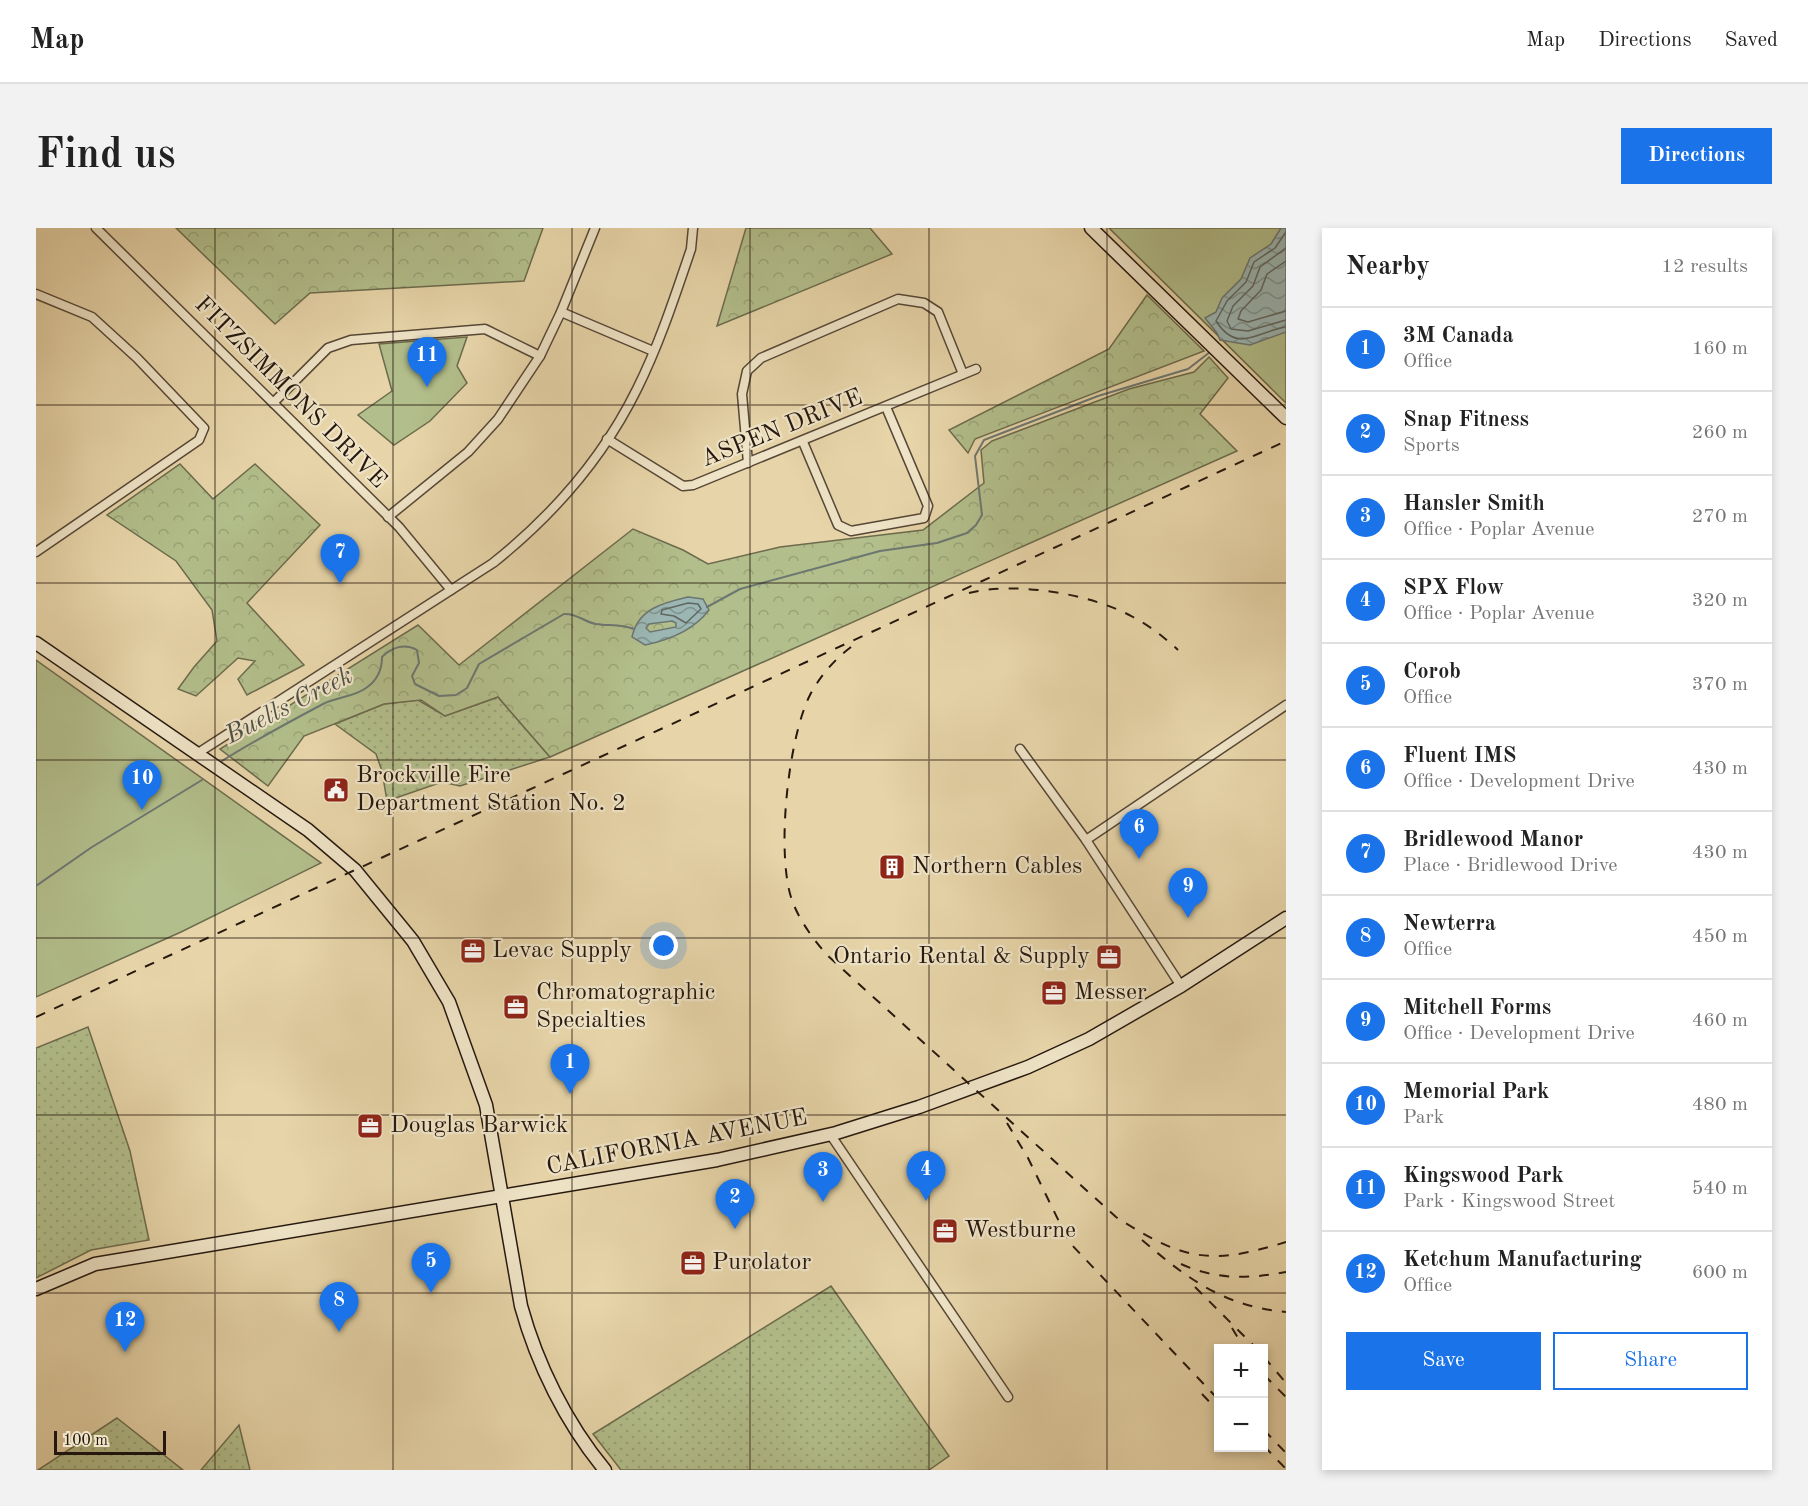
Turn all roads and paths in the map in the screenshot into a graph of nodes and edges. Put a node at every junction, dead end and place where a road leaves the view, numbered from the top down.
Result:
1 (96, 228) edge
2 (595, 228) edge
3 (693, 228) edge
4 (1091, 228) edge
5 (36, 294) edge
6 (561, 312) junction
7 (653, 351) junction
8 (540, 356) junction
9 (976, 369) dead end
10 (963, 374) junction
11 (273, 403) junction
12 (886, 407) junction
13 (1286, 417) edge
14 (607, 439) junction
15 (802, 442) junction
16 (748, 462) junction
17 (388, 517) junction
18 (36, 552) edge
19 (450, 590) junction
20 (36, 642) edge
21 (1286, 705) edge
22 (1020, 749) dead end
23 (198, 753) junction
24 (1086, 840) junction
25 (1286, 918) edge
26 (1181, 986) junction
27 (830, 1134) junction
28 (502, 1197) junction
29 (36, 1289) edge
30 (1008, 1397) dead end
31 (605, 1470) edge

1 - 11 street, FITZSIMMONS DRIVE
2 - 6 street
3 - 7 street
4 - 13 street
5 - 18 street
6 - 7 street
6 - 8 street
7 - 14 street
8 - 11 street
8 - 17 street
9 - 10 street, ASPEN DRIVE
10 - 12 street, ASPEN DRIVE
10 - 16 street
11 - 17 street, FITZSIMMONS DRIVE
12 - 15 street, ASPEN DRIVE
12 - 15 street
14 - 16 street, ASPEN DRIVE
14 - 19 street
15 - 16 street, ASPEN DRIVE
17 - 19 street, FITZSIMMONS DRIVE
19 - 23 street
20 - 23 street
21 - 24 street
22 - 24 street
23 - 28 street
24 - 26 street
25 - 26 street, CALIFORNIA AVENUE
26 - 27 street, CALIFORNIA AVENUE
27 - 28 street, CALIFORNIA AVENUE
27 - 30 street
28 - 29 street, CALIFORNIA AVENUE
28 - 31 street

